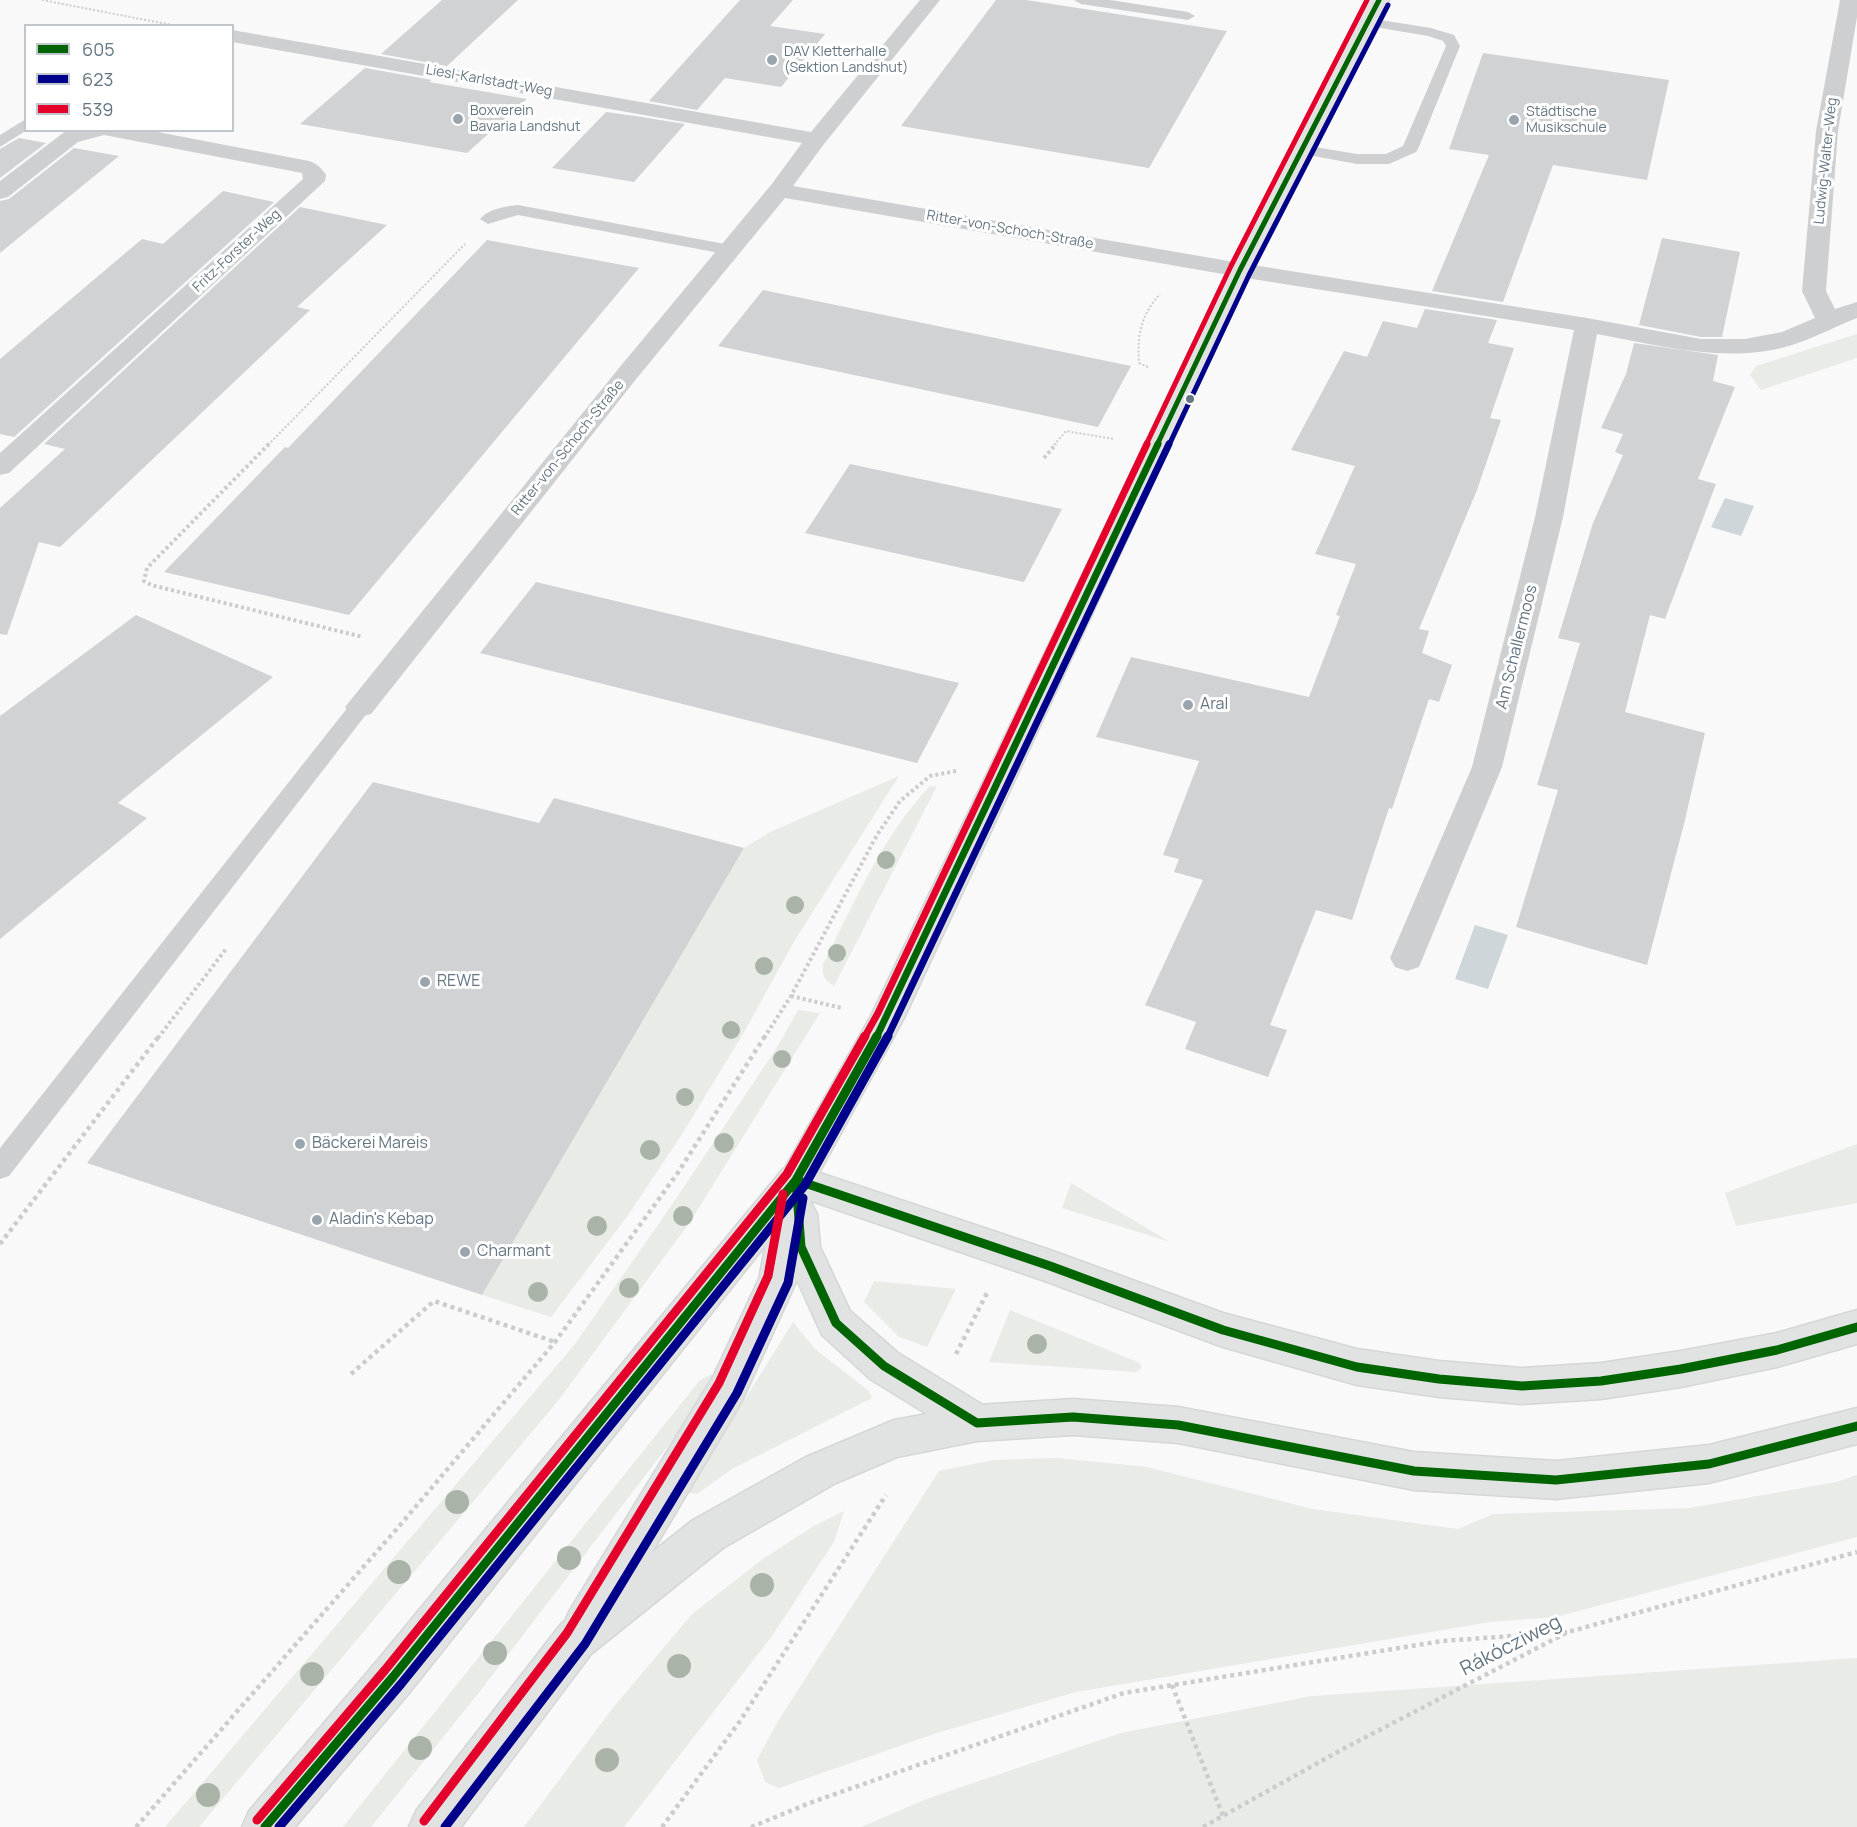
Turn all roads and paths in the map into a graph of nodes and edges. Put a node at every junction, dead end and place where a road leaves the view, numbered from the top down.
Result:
1 (42, 0) edge
2 (930, 0) edge
3 (1081, 0) edge
4 (1379, 0) edge
5 (1850, 0) edge
6 (1188, 16) dead end
7 (1368, 22) junction
8 (167, 24) edge
9 (234, 36) edge
10 (24, 125) edge
11 (82, 132) edge
12 (121, 132) edge
13 (816, 139) junction
14 (0, 142) edge
15 (1303, 150) junction
16 (779, 190) junction
17 (0, 192) edge
18 (488, 219) joint
19 (730, 250) junction
20 (1187, 260) junction
21 (1240, 270) junction
22 (1857, 309) edge
23 (1829, 321) junction
24 (1587, 325) junction
25 (1186, 387) junction
26 (1158, 447) junction
27 (1044, 458) dead end
28 (0, 466) edge
29 (408, 649) junction
30 (360, 707) joint
31 (1010, 761) junction
32 (1407, 958) dead end
33 (0, 1168) edge
34 (796, 1180) junction
35 (1857, 1327) edge
36 (555, 1342) junction
37 (351, 1374) dead end
38 (977, 1423) junction
39 (1857, 1426) edge
40 (885, 1497) dead end
41 (1857, 1552) edge
42 (1568, 1632) junction
43 (576, 1639) junction
44 (1173, 1685) junction
45 (1223, 1816) junction
46 (136, 1827) edge
47 (265, 1827) edge
48 (432, 1827) edge
49 (662, 1827) edge
50 (751, 1827) edge
51 (1203, 1827) edge

1 - 8 path
2 - 13 street, Ritter-von-Schoch-Straße
3 - 6 lane
4 - 7 main road
5 - 23 street, Ludwig-Walter-Weg
7 - 15 main road
7 - 15 lane
9 - 13 street, Liesl-Karlstadt-Weg
10 - 14 lane
11 - 17 street
12 - 28 street, Fritz-Forster-Weg
13 - 16 street, Ritter-von-Schoch-Straße
15 - 21 main road
16 - 19 street, Ritter-von-Schoch-Straße
16 - 20 street, Ritter-von-Schoch-Straße
18 - 19 lane
18 - 29 path
19 - 29 street, Ritter-von-Schoch-Straße
20 - 21 street, Ritter-von-Schoch-Straße
20 - 25 path
21 - 24 street
21 - 25 main road
22 - 23 street
23 - 24 street
24 - 32 street, Am Schallermoos
25 - 26 main road
26 - 27 path
26 - 31 main road
29 - 30 street, Ritter-von-Schoch-Straße
30 - 33 lane
31 - 34 main road
31 - 36 path
34 - 35 main road
34 - 38 main road
34 - 43 main road
34 - 47 main road
36 - 37 path
36 - 46 path
38 - 39 main road
38 - 43 main road
40 - 49 path
41 - 42 path, Rákócziweg
42 - 44 path
42 - 45 path, Rákócziweg
43 - 48 main road
44 - 45 path
44 - 50 path
45 - 51 path, Rákócziweg

